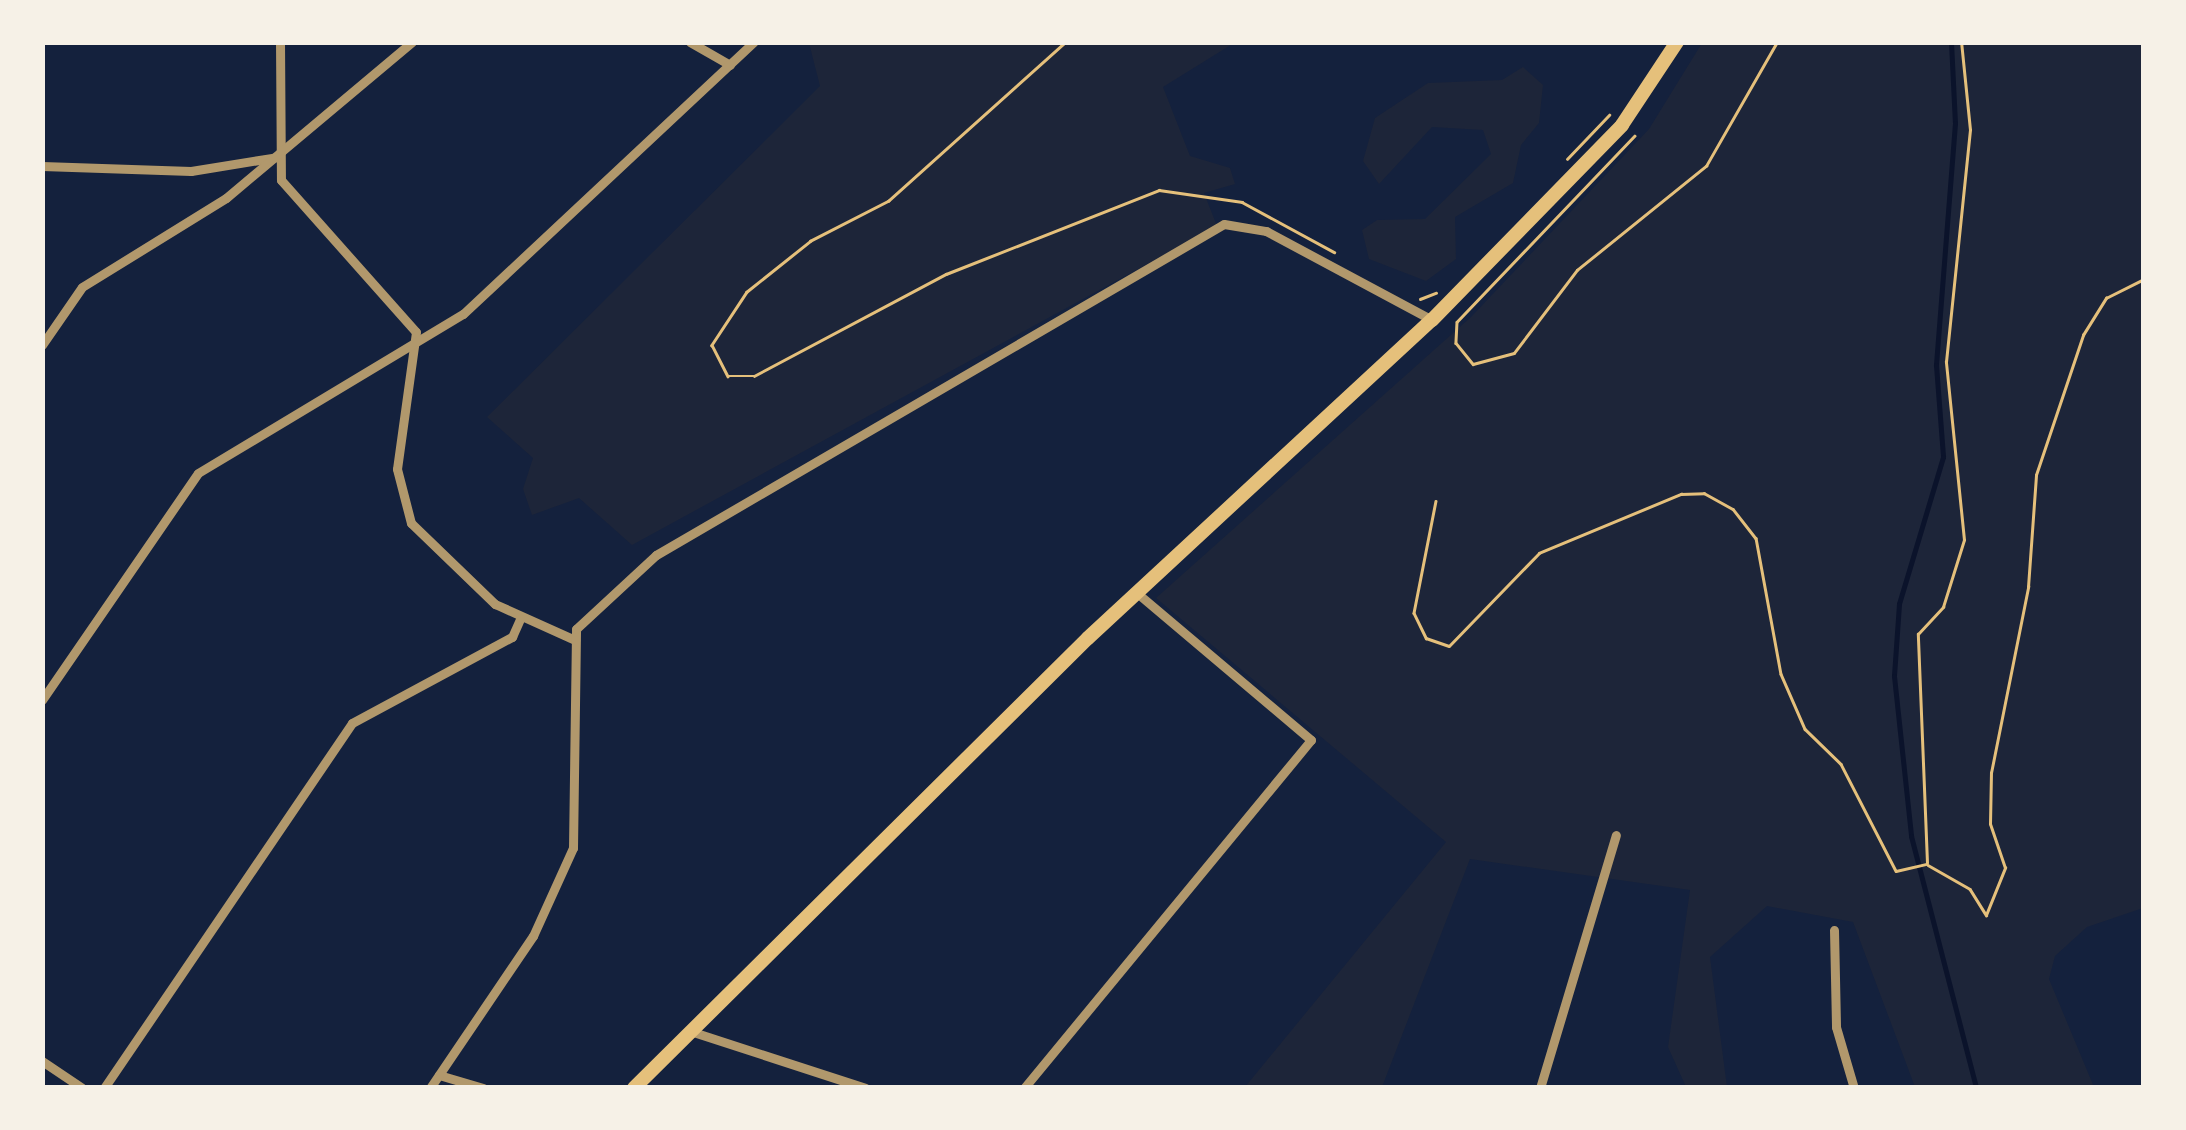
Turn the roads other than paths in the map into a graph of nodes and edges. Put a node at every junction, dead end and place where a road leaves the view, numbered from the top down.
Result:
1 (280, 42) edge
2 (412, 42) edge
3 (690, 42) edge
4 (754, 42) edge
5 (1677, 42) edge
6 (730, 65) junction
7 (280, 156) junction
8 (42, 166) edge
9 (1432, 320) junction
10 (42, 345) edge
11 (416, 346) junction
12 (1137, 593) junction
13 (520, 619) junction
14 (575, 640) junction
15 (42, 700) edge
16 (1616, 834) dead end
17 (1834, 930) dead end
18 (690, 1031) junction
19 (42, 1061) edge
20 (439, 1074) junction
21 (82, 1088) edge
22 (104, 1088) edge
23 (430, 1088) edge
24 (482, 1088) edge
25 (634, 1088) edge
26 (865, 1088) edge
27 (1024, 1088) edge
28 (1540, 1088) edge
29 (1854, 1088) edge

1 - 7 street
2 - 7 street
3 - 6 street
4 - 6 street
5 - 9 main road
6 - 11 street
7 - 8 street
7 - 10 street
7 - 11 street
9 - 12 main road
9 - 14 street
11 - 13 street
11 - 15 street
12 - 18 main road
12 - 27 street
13 - 14 street
13 - 22 street
14 - 20 street
16 - 28 street
17 - 29 street
18 - 25 main road
18 - 26 street
19 - 21 street
20 - 23 street
20 - 24 street

